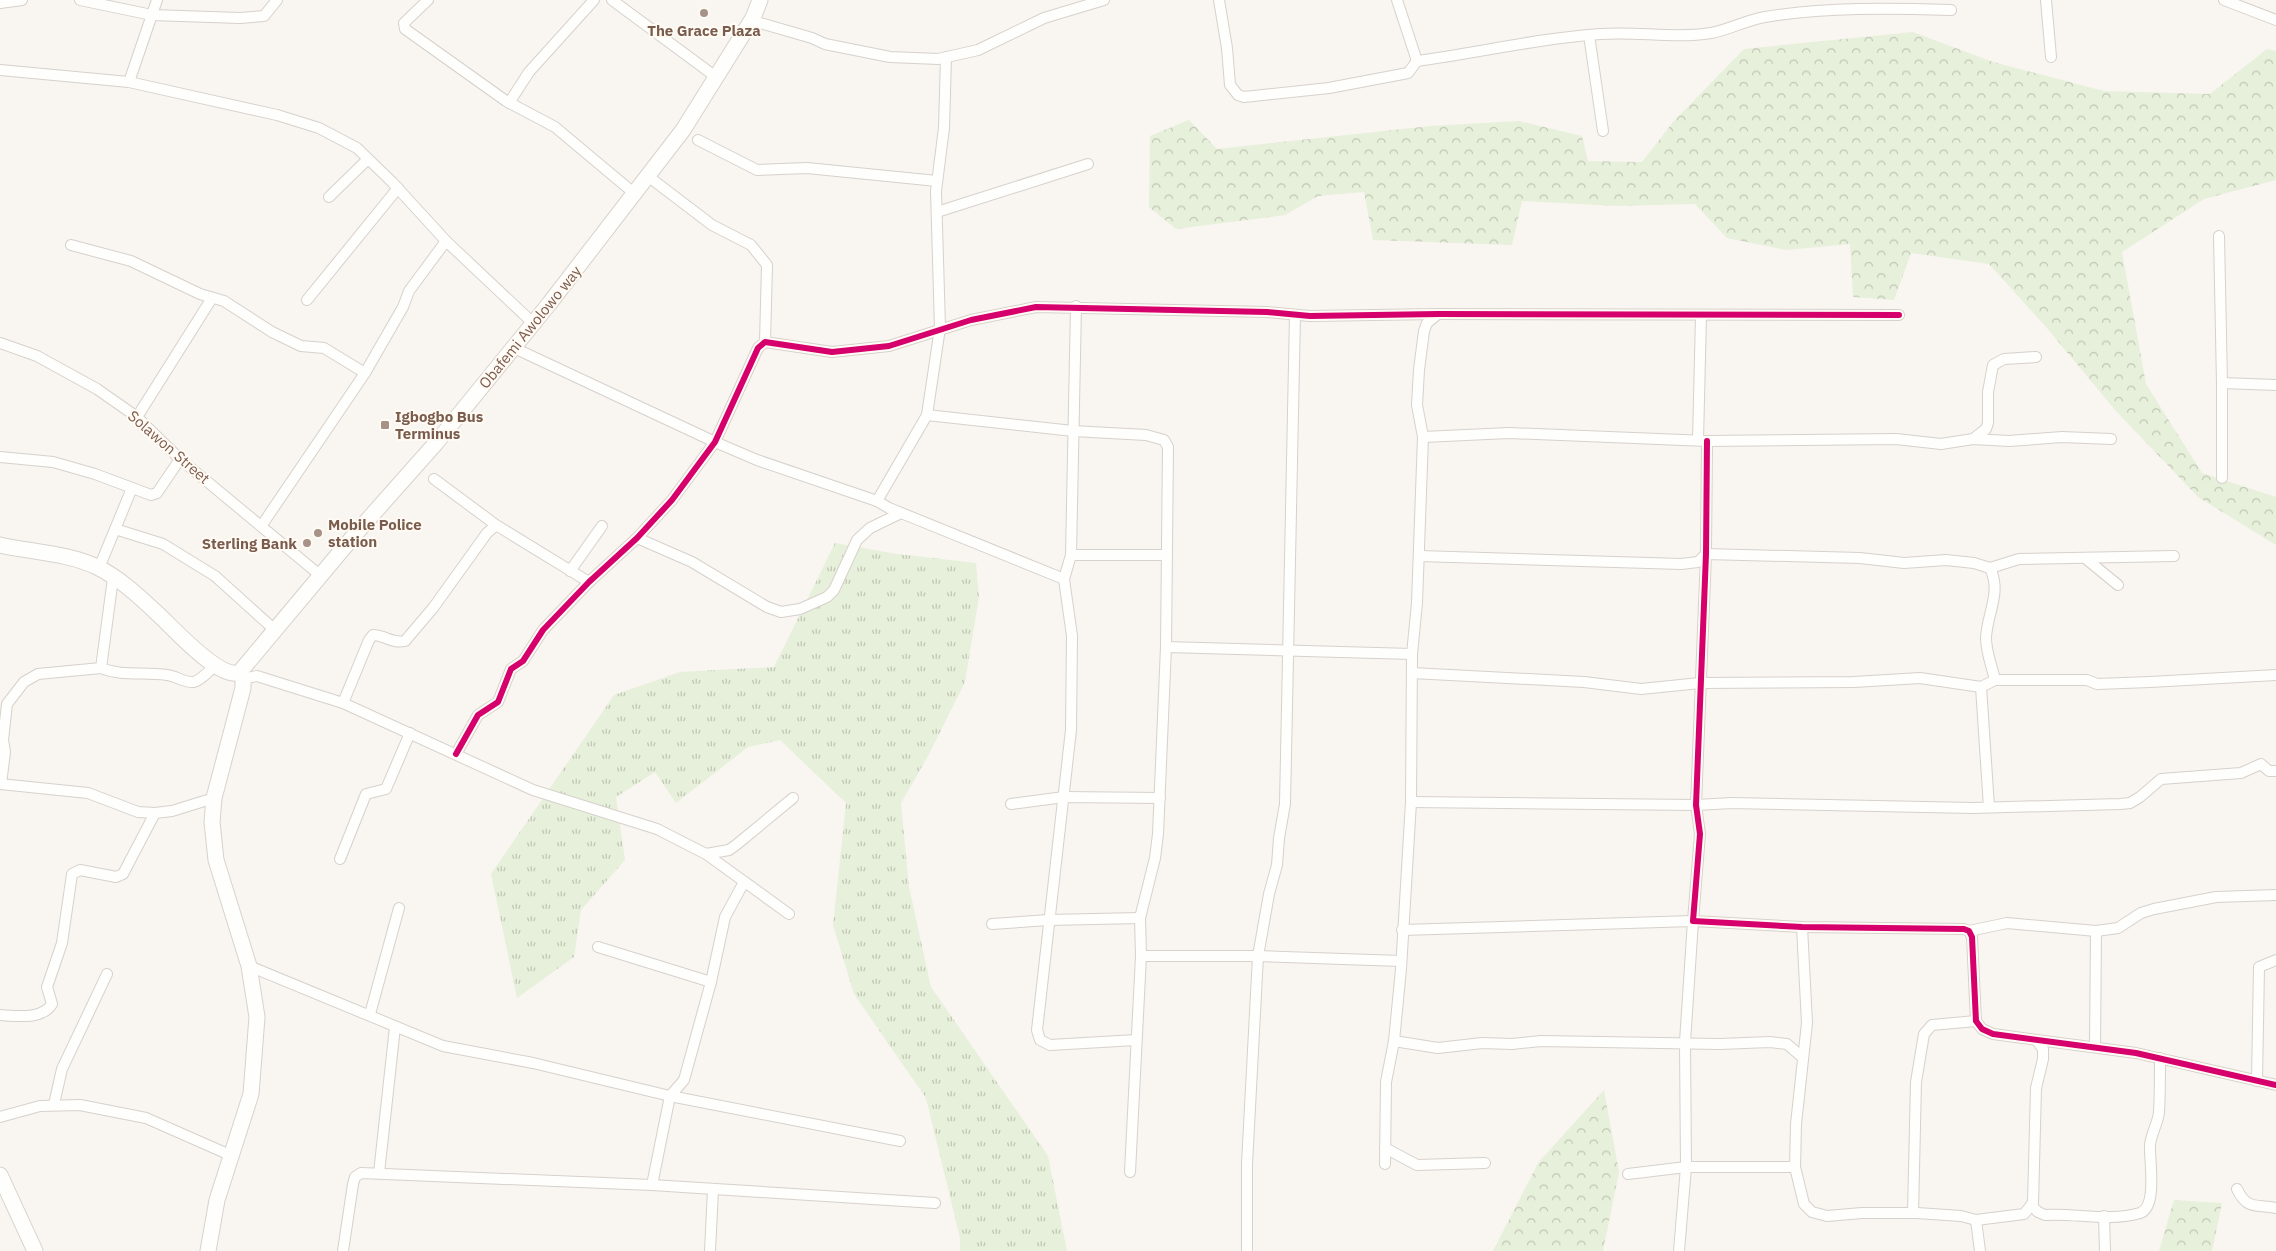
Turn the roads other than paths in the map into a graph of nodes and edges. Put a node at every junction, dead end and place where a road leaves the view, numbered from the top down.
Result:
1 (22, 0) edge
2 (80, 0) edge
3 (156, 0) edge
4 (276, 0) edge
5 (428, 0) edge
6 (594, 0) edge
7 (612, 0) edge
8 (760, 0) edge
9 (1104, 0) edge
10 (1219, 0) edge
11 (1397, 0) edge
12 (2046, 0) edge
13 (2224, 0) edge
14 (0, 3) edge
15 (1951, 10) dead end
16 (152, 15) junction
17 (753, 18) junction
18 (2276, 20) edge
19 (1589, 35) junction
20 (2051, 57) dead end
21 (946, 58) junction
22 (1417, 61) junction
23 (0, 70) edge
24 (716, 77) junction
25 (129, 82) junction
26 (509, 103) junction
27 (1604, 132) dead end
28 (698, 140) dead end
29 (368, 159) junction
30 (1088, 164) dead end
31 (649, 177) junction
32 (937, 181) junction
33 (398, 188) junction
34 (635, 194) junction
35 (329, 197) dead end
36 (937, 212) junction
37 (2219, 236) dead end
38 (446, 241) junction
39 (71, 245) dead end
40 (212, 298) junction
41 (307, 300) dead end
42 (1076, 306) junction
43 (1438, 314) junction
44 (1295, 315) junction
45 (1899, 315) dead end
46 (1702, 316) junction
47 (533, 323) junction
48 (940, 328) junction
49 (765, 342) junction
50 (0, 343) edge
51 (512, 347) junction
52 (2036, 357) dead end
53 (365, 373) junction
54 (2222, 383) junction
55 (2276, 385) edge
56 (928, 415) junction
57 (137, 417) junction
58 (1072, 431) junction
59 (1423, 437) junction
60 (1973, 439) junction
61 (2111, 439) dead end
62 (1703, 440) junction
63 (715, 442) junction
64 (0, 457) edge
65 (180, 458) junction
66 (2222, 478) dead end
67 (434, 479) dead end
68 (132, 488) junction
69 (877, 501) junction
70 (900, 513) junction
71 (262, 525) junction
72 (496, 525) junction
73 (602, 526) dead end
74 (115, 529) junction
75 (637, 538) junction
76 (0, 546) edge
77 (1706, 554) junction
78 (1071, 555) junction
79 (1167, 555) junction
80 (1419, 556) junction
81 (2174, 556) dead end
82 (2085, 558) junction
83 (99, 568) junction
84 (1990, 568) junction
85 (570, 571) junction
86 (322, 576) junction
87 (113, 578) junction
88 (1064, 579) junction
89 (589, 582) junction
90 (2118, 585) dead end
91 (276, 630) junction
92 (1166, 647) junction
93 (1288, 651) junction
94 (1412, 654) junction
95 (216, 665) junction
96 (101, 668) junction
97 (1412, 673) junction
98 (242, 675) junction
99 (2276, 675) edge
100 (1995, 680) junction
101 (1700, 683) junction
102 (1981, 687) junction
103 (343, 702) junction
104 (410, 733) junction
105 (456, 754) junction
106 (2276, 771) edge
107 (0, 784) edge
108 (1064, 797) junction
109 (214, 798) junction
110 (793, 798) dead end
111 (1160, 798) junction
112 (1412, 802) junction
113 (1011, 804) dead end
114 (1696, 805) junction
115 (1989, 807) junction
116 (155, 813) junction
117 (706, 854) junction
118 (340, 859) dead end
119 (744, 882) junction
120 (2276, 894) edge
121 (399, 908) dead end
122 (789, 914) dead end
123 (1140, 918) junction
124 (1048, 920) junction
125 (1693, 921) junction
126 (992, 924) dead end
127 (1802, 927) junction
128 (1402, 930) junction
129 (1969, 931) junction
130 (2096, 931) junction
131 (598, 946) dead end
132 (1141, 956) junction
133 (1258, 956) junction
134 (1401, 960) junction
135 (2276, 960) edge
136 (250, 966) junction
137 (107, 974) dead end
138 (711, 982) junction
139 (370, 1014) junction
140 (0, 1015) edge
141 (1976, 1021) junction
142 (396, 1027) junction
143 (1136, 1040) junction
144 (1394, 1041) junction
145 (2038, 1041) junction
146 (1685, 1042) junction
147 (2094, 1047) junction
148 (1802, 1057) junction
149 (2160, 1058) junction
150 (2257, 1081) junction
151 (2276, 1085) edge
152 (670, 1096) junction
153 (54, 1104) junction
154 (0, 1117) edge
155 (900, 1141) dead end
156 (1384, 1148) junction
157 (230, 1155) junction
158 (1485, 1163) dead end
159 (1385, 1164) dead end
160 (1795, 1167) junction
161 (1686, 1168) junction
162 (1130, 1172) dead end
163 (379, 1173) junction
164 (1628, 1174) dead end
165 (2, 1183) edge
166 (652, 1185) junction
167 (2237, 1189) dead end
168 (713, 1190) junction
169 (935, 1203) dead end
170 (2032, 1205) junction
171 (2276, 1208) edge
172 (1913, 1213) junction
173 (2104, 1216) junction
174 (1976, 1220) junction
175 (34, 1251) edge
176 (208, 1251) edge
177 (343, 1251) edge
178 (710, 1251) edge
179 (1247, 1251) edge
180 (1679, 1251) edge
181 (1980, 1251) edge
182 (2105, 1251) edge

1 - 14 street
2 - 16 street
3 - 16 street
4 - 16 street
5 - 26 street
6 - 26 street
7 - 24 street
8 - 17 main road, Obafemi Awolowo way
9 - 21 street
10 - 22 street
11 - 22 street
12 - 20 street
13 - 18 street
15 - 19 street
16 - 25 street
17 - 21 street
17 - 24 main road, Obafemi Awolowo way
19 - 22 street
19 - 27 street
21 - 32 street
23 - 25 street
24 - 31 main road, Obafemi Awolowo way
25 - 29 street
26 - 34 street
28 - 32 street
29 - 33 street
29 - 35 street
30 - 36 street
31 - 34 main road, Obafemi Awolowo way
31 - 49 street
32 - 36 street
33 - 38 street
33 - 41 street
34 - 47 main road, Obafemi Awolowo way
36 - 48 street
37 - 54 street
38 - 47 street
38 - 53 street
39 - 40 street
40 - 53 street
40 - 57 street
42 - 44 street
42 - 48 street
42 - 58 street
43 - 44 street
43 - 46 street
43 - 59 street
44 - 93 street
45 - 46 street
46 - 62 street
47 - 51 main road, Obafemi Awolowo way
48 - 49 street
48 - 56 street
49 - 63 street
50 - 57 street, Solawon Street
51 - 63 street
51 - 86 main road, Obafemi Awolowo way
52 - 60 street
53 - 71 street
54 - 55 street
54 - 66 street
56 - 58 street
56 - 69 street
57 - 65 street, Solawon Street
58 - 78 street
58 - 79 street
59 - 62 street
59 - 80 street
60 - 61 street
60 - 62 street
62 - 77 street
63 - 69 street
63 - 75 street
64 - 68 street
65 - 68 street
65 - 71 street, Solawon Street
67 - 72 street
68 - 74 street
69 - 70 street
70 - 75 street
70 - 88 street
71 - 86 street, Solawon Street
72 - 85 street
72 - 103 street
73 - 85 street
74 - 83 street
74 - 91 street
75 - 89 street
76 - 83 main road
77 - 80 street
77 - 84 street
77 - 101 street
78 - 79 street
78 - 88 street
79 - 92 street
80 - 94 street
81 - 82 street
82 - 84 street
82 - 90 street
83 - 87 main road
84 - 100 street
85 - 89 street
86 - 91 main road, Obafemi Awolowo way
87 - 95 main road
87 - 96 street
88 - 108 street
89 - 105 street
91 - 98 main road, Obafemi Awolowo way
92 - 93 street
92 - 111 street
93 - 94 street
93 - 133 street
94 - 97 street
95 - 96 street
95 - 98 main road
96 - 107 street
97 - 101 street
97 - 112 street
98 - 103 street
98 - 109 main road
99 - 100 street
100 - 102 street
101 - 102 street
101 - 114 street
102 - 115 street
103 - 104 street
104 - 105 street
104 - 118 street
105 - 117 street
106 - 115 street
107 - 116 street
108 - 111 street
108 - 113 street
108 - 124 street
109 - 116 street
109 - 136 main road
110 - 117 street
111 - 123 street
112 - 114 street
112 - 128 street
114 - 115 street
114 - 125 street
116 - 140 street
117 - 119 street
119 - 122 street
119 - 138 street
120 - 130 street
121 - 139 street
123 - 124 street
123 - 132 street
124 - 126 street
124 - 143 street
125 - 127 street
125 - 128 street
125 - 146 street
127 - 129 street
127 - 148 street
128 - 134 street
129 - 130 street
129 - 141 street
130 - 147 street
131 - 138 street
132 - 133 street
132 - 143 street
133 - 134 street
133 - 179 street
134 - 144 street
135 - 150 street
136 - 139 street
136 - 157 main road
137 - 153 street
138 - 152 street
139 - 142 street
141 - 145 street
141 - 172 street
142 - 152 street
142 - 163 street
143 - 162 street
144 - 146 street
144 - 156 street
145 - 147 street
145 - 170 street
146 - 148 street
146 - 161 street
147 - 149 street
148 - 160 street
149 - 150 street
149 - 173 street
150 - 151 street
152 - 155 street
152 - 166 street
153 - 154 street
153 - 157 street
156 - 158 street
156 - 159 street
157 - 176 main road
160 - 161 street
160 - 172 street
161 - 164 street
161 - 180 street
163 - 166 street
163 - 177 street
165 - 175 main road
166 - 168 street
167 - 171 street
168 - 169 street
168 - 178 street
170 - 173 street
170 - 174 street
172 - 174 street
173 - 182 street
174 - 181 street

